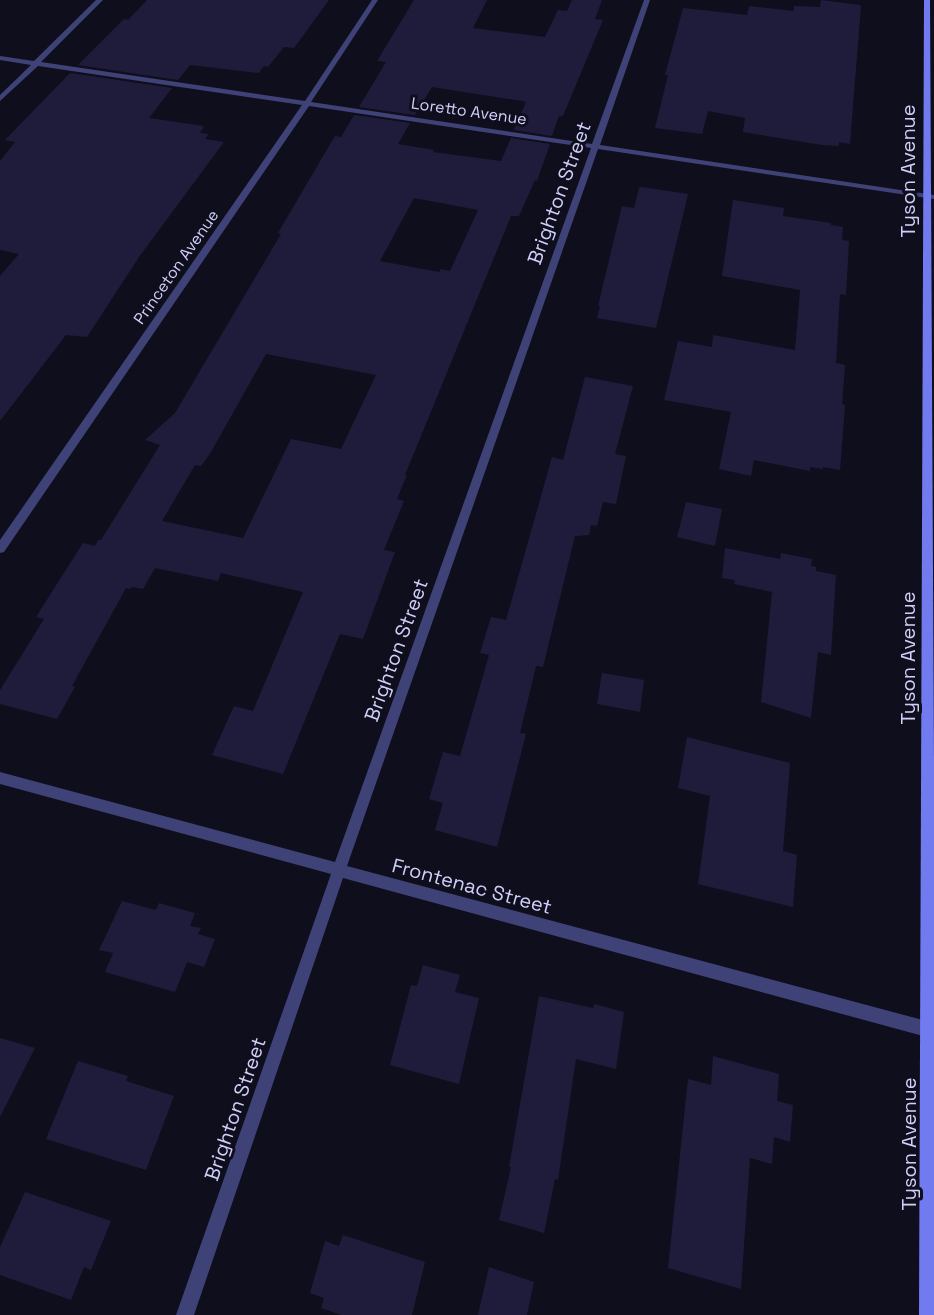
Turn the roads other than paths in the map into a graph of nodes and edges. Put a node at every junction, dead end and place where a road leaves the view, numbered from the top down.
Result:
1 (100, 0) edge
2 (375, 0) edge
3 (647, 0) edge
4 (927, 0) edge
5 (0, 58) edge
6 (36, 63) junction
7 (0, 99) edge
8 (307, 103) junction
9 (597, 145) junction
10 (931, 197) edge
11 (0, 549) edge
12 (0, 778) edge
13 (339, 870) junction
14 (931, 1030) edge
15 (185, 1315) edge
16 (928, 1315) edge

1 - 6 street
2 - 8 street, Princeton Avenue
3 - 9 street, Brighton Street
4 - 10 street, Tyson Avenue
5 - 6 street, Loretto Avenue
6 - 7 street
6 - 8 street, Loretto Avenue
8 - 9 street, Loretto Avenue
8 - 11 street, Princeton Avenue
9 - 10 street, Loretto Avenue
9 - 13 street, Brighton Street
10 - 14 street, Tyson Avenue
12 - 13 street, Frontenac Street
13 - 14 street, Frontenac Street
13 - 15 street, Brighton Street
14 - 16 street, Tyson Avenue

